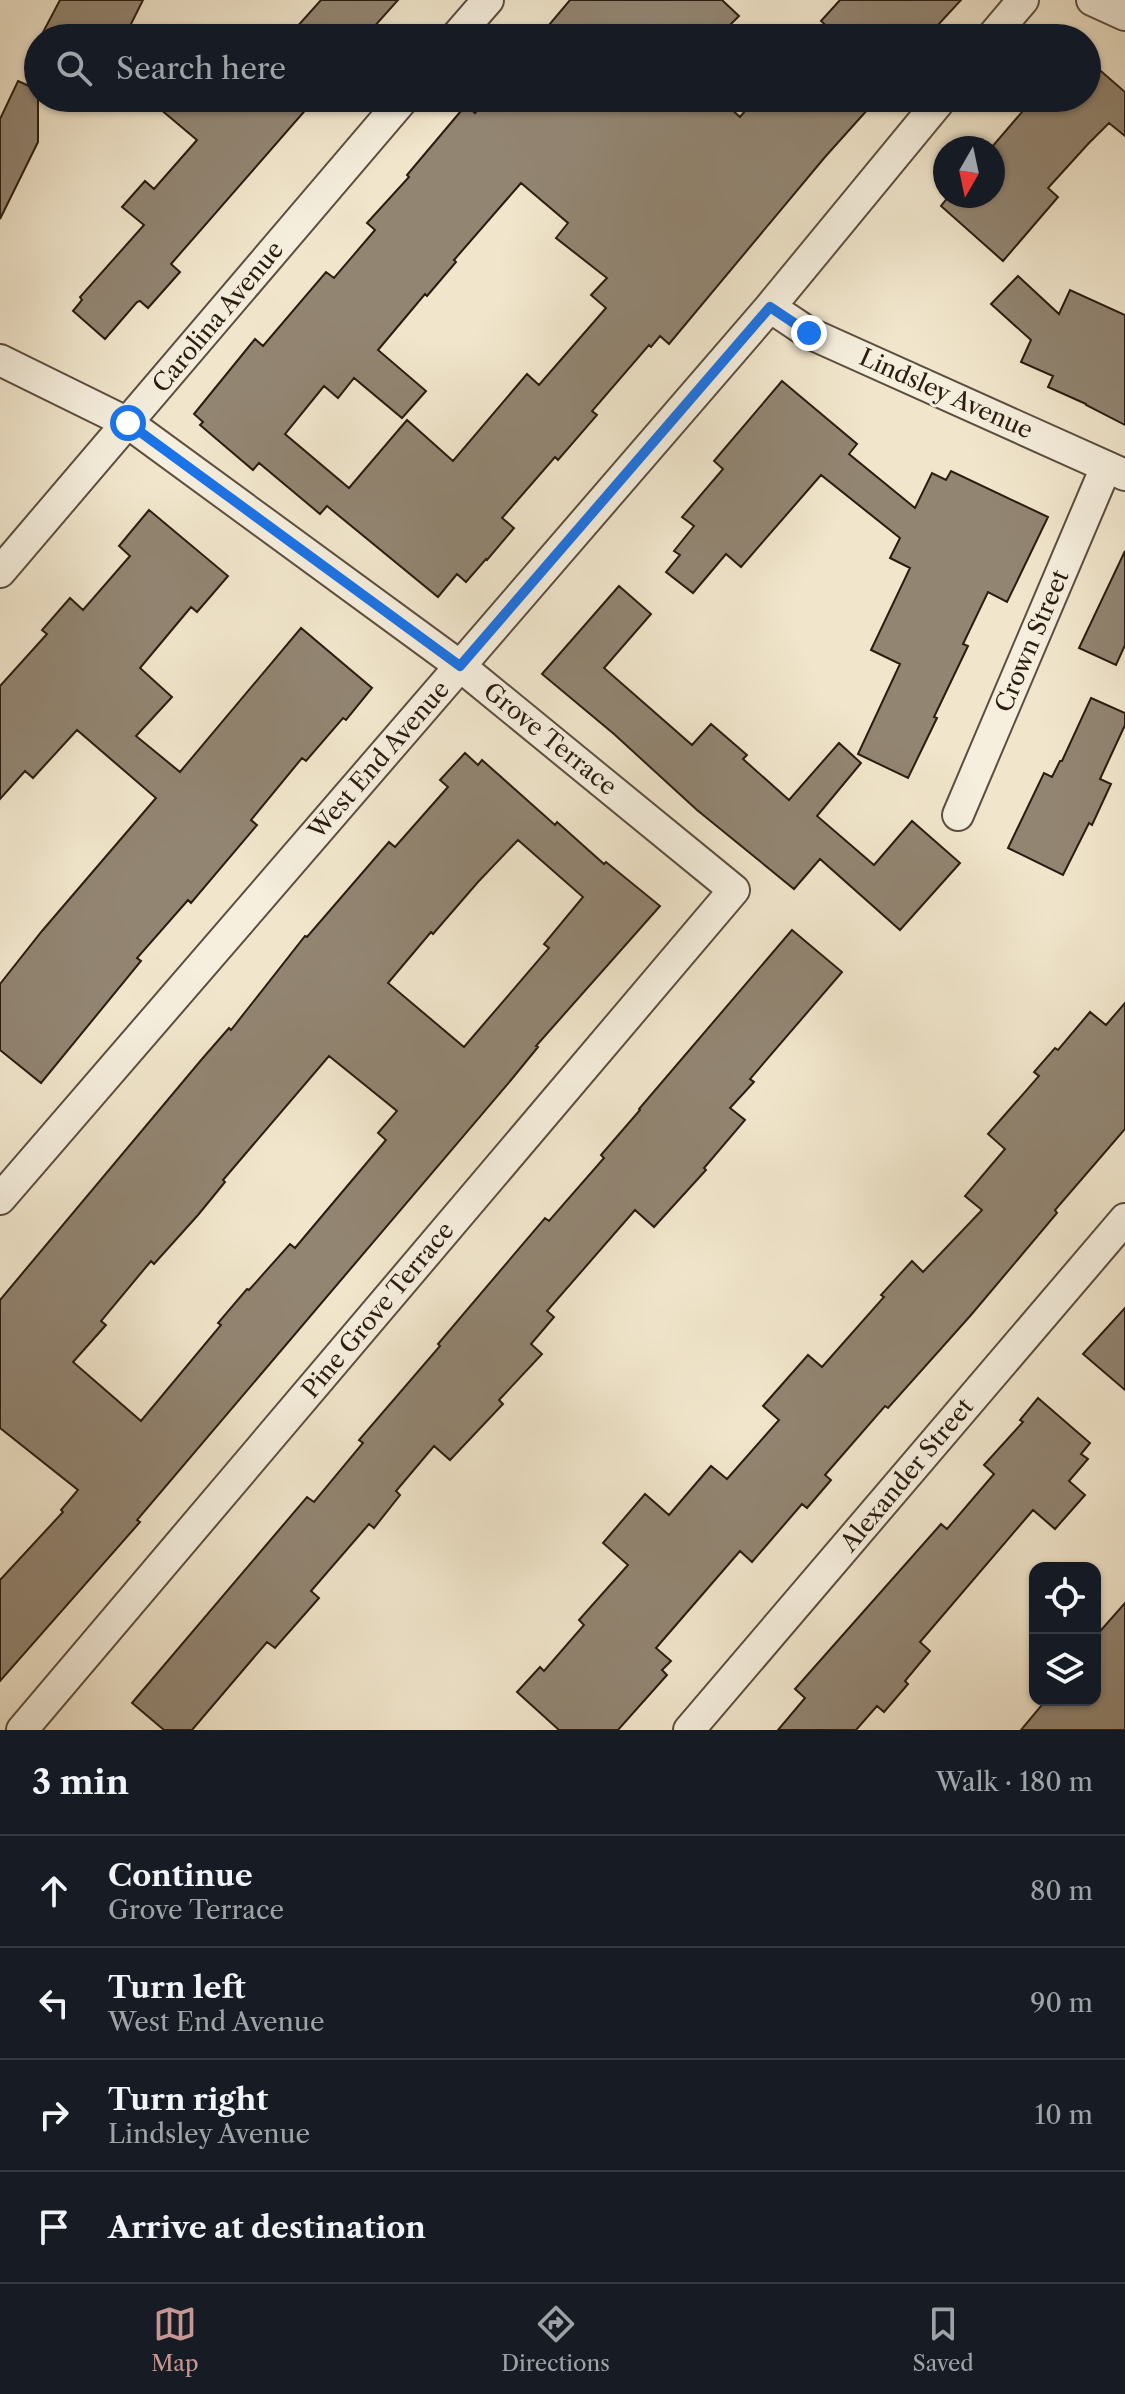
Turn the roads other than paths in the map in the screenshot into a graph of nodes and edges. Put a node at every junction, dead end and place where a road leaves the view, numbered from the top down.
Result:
1 (488, 0) edge
2 (1023, 0) edge
3 (1092, 0) edge
4 (1125, 15) edge
5 (467, 24) edge
6 (1003, 24) edge
7 (392, 112) edge
8 (930, 112) edge
9 (770, 307) junction
10 (0, 360) edge
11 (128, 423) junction
12 (1115, 471) edge
13 (0, 572) edge
14 (460, 666) junction
15 (958, 815) dead end
16 (734, 890) joint
17 (0, 1199) edge
18 (1125, 1219) edge
19 (22, 1730) edge
20 (689, 1730) edge

1 - 5 street
2 - 6 street
3 - 4 street
7 - 11 street, Carolina Avenue
8 - 9 street, West End Avenue
9 - 12 street, Lindsley Avenue
9 - 14 street, West End Avenue
10 - 11 street, Grove Terrace
11 - 13 street, Carolina Avenue
11 - 14 street, Grove Terrace
12 - 15 street, Crown Street
14 - 16 street, Grove Terrace
14 - 17 street, West End Avenue
16 - 19 street, Pine Grove Terrace
18 - 20 street, Alexander Street

